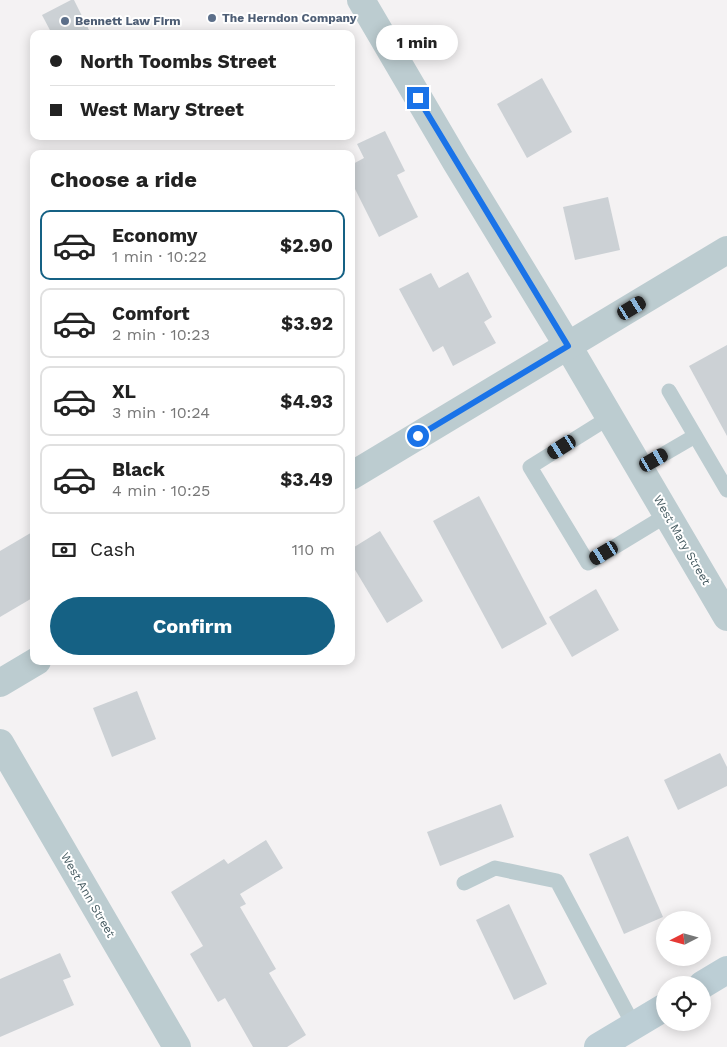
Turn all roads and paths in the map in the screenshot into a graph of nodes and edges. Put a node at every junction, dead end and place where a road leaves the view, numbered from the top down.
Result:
1 (361, 0) edge
2 (727, 250) edge
3 (568, 346) junction
4 (669, 392) dead end
5 (610, 417) junction
6 (695, 436) junction
7 (640, 468) junction
8 (355, 474) edge
9 (727, 490) edge
10 (667, 515) junction
11 (726, 614) edge
12 (30, 665) edge
13 (0, 683) edge
14 (0, 743) edge
15 (464, 883) dead end
16 (727, 970) edge
17 (711, 980) edge
18 (656, 1013) edge
19 (634, 1026) junction
20 (177, 1047) edge
21 (598, 1047) edge

1 - 3 street, West Mary Street
2 - 3 street
3 - 5 street, West Mary Street
3 - 8 street
4 - 6 lane
5 - 7 street, West Mary Street
5 - 10 lane
6 - 7 lane
6 - 9 lane
7 - 10 street, West Mary Street
10 - 11 street, West Mary Street
12 - 13 street
14 - 20 street, West Ann Street
15 - 19 lane
16 - 17 main road
18 - 19 main road
19 - 21 main road

